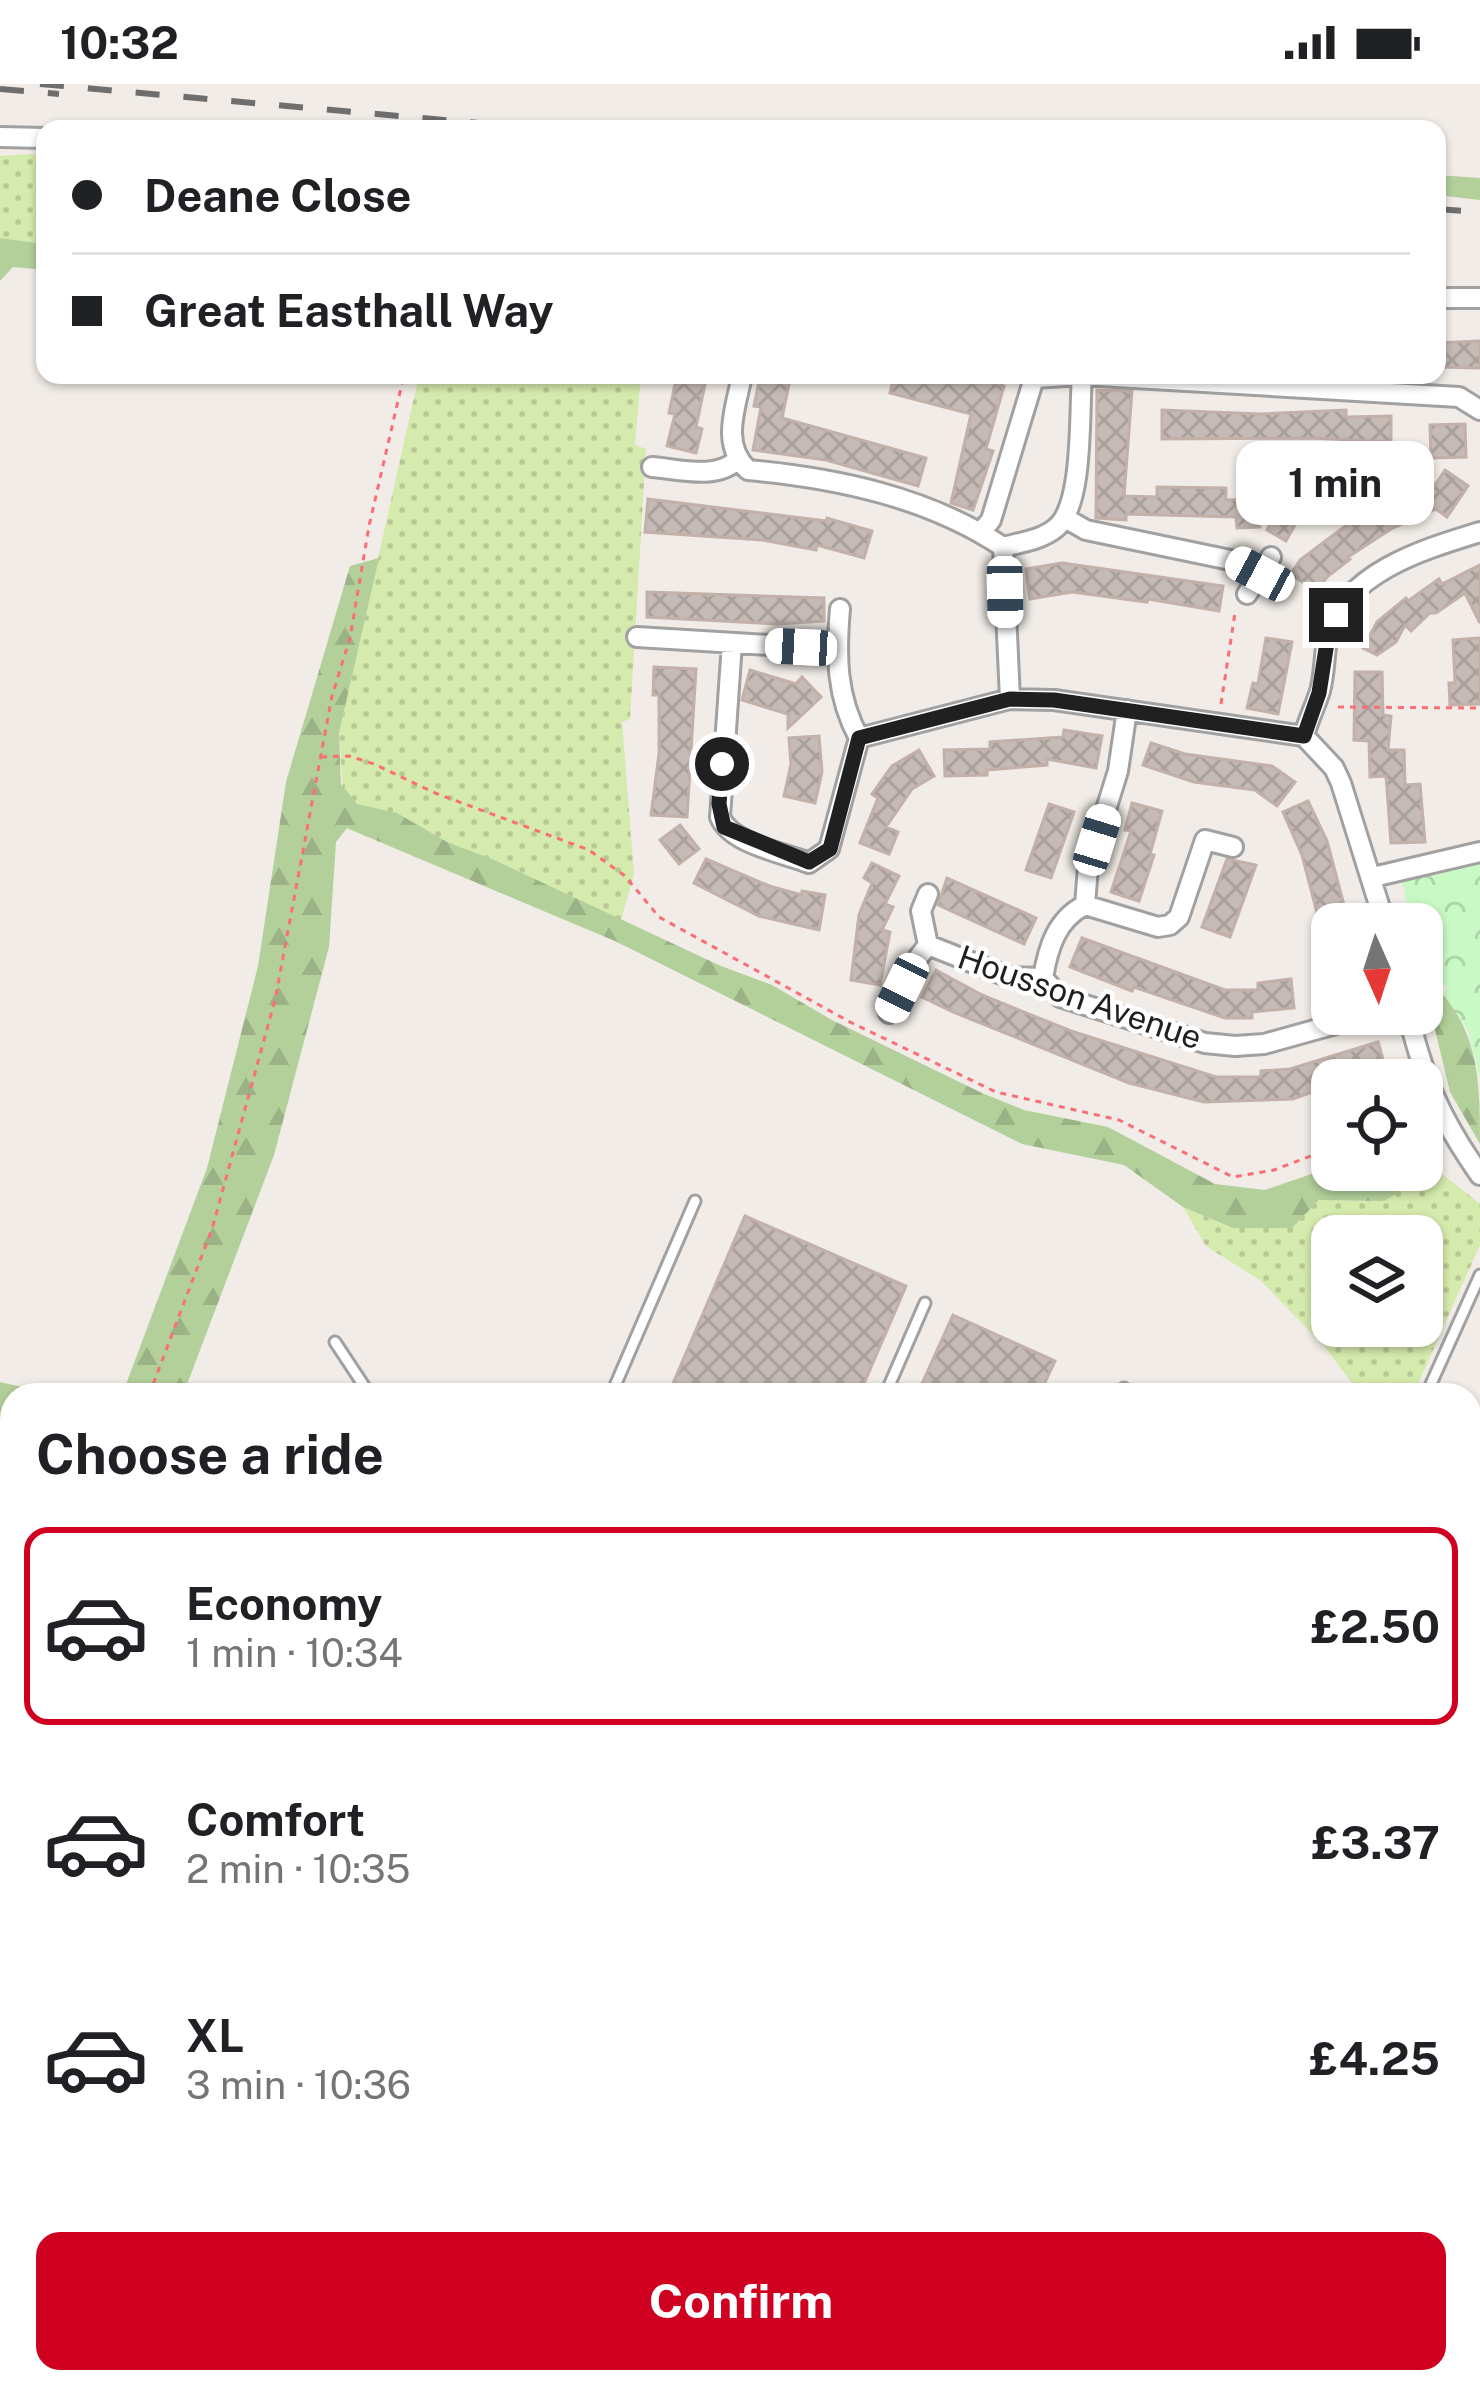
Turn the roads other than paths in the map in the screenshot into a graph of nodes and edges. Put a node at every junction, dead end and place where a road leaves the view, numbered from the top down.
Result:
1 (0, 136) edge
2 (36, 138) edge
3 (1446, 298) edge
4 (1480, 298) edge
5 (741, 384) edge
6 (1030, 384) edge
7 (1081, 384) edge
8 (1236, 384) edge
9 (1480, 410) edge
10 (737, 460) junction
11 (652, 467) dead end
12 (1065, 518) junction
13 (981, 532) junction
14 (1480, 532) edge
15 (1003, 547) junction
16 (1246, 594) road end
17 (840, 609) dead end
18 (638, 637) dead end
19 (732, 643) junction
20 (836, 650) junction
21 (1010, 699) junction
22 (1127, 710) junction
23 (1304, 736) junction
24 (859, 738) junction
25 (1234, 847) dead end
26 (1480, 852) edge
27 (1373, 877) junction
28 (928, 894) dead end
29 (1380, 903) edge
30 (1085, 905) junction
31 (928, 945) junction
32 (1043, 977) junction
33 (889, 1013) dead end
34 (1311, 1031) edge
35 (1414, 1035) edge
36 (1480, 1175) edge
37 (694, 1201) dead end
38 (1480, 1275) edge
39 (925, 1303) dead end
40 (335, 1342) dead end
41 (362, 1383) edge
42 (616, 1383) edge
43 (890, 1383) edge
44 (1431, 1383) edge

1 - 2 street
3 - 4 street
5 - 10 street
6 - 13 street
7 - 12 street
8 - 9 street
10 - 11 street
10 - 13 street
12 - 15 street
12 - 16 street
13 - 15 street
14 - 23 street
15 - 21 street
17 - 20 street
18 - 19 street
19 - 20 street
19 - 24 street
20 - 24 street
21 - 22 street
21 - 24 street
22 - 23 street
22 - 30 street
23 - 27 street
25 - 30 street
26 - 27 street
27 - 29 street
28 - 31 street, Housson Avenue
30 - 32 street
31 - 32 street, Housson Avenue
31 - 33 street, Housson Avenue
32 - 34 street, Housson Avenue
35 - 36 street
37 - 42 lane
38 - 44 lane
39 - 43 lane
40 - 41 lane

